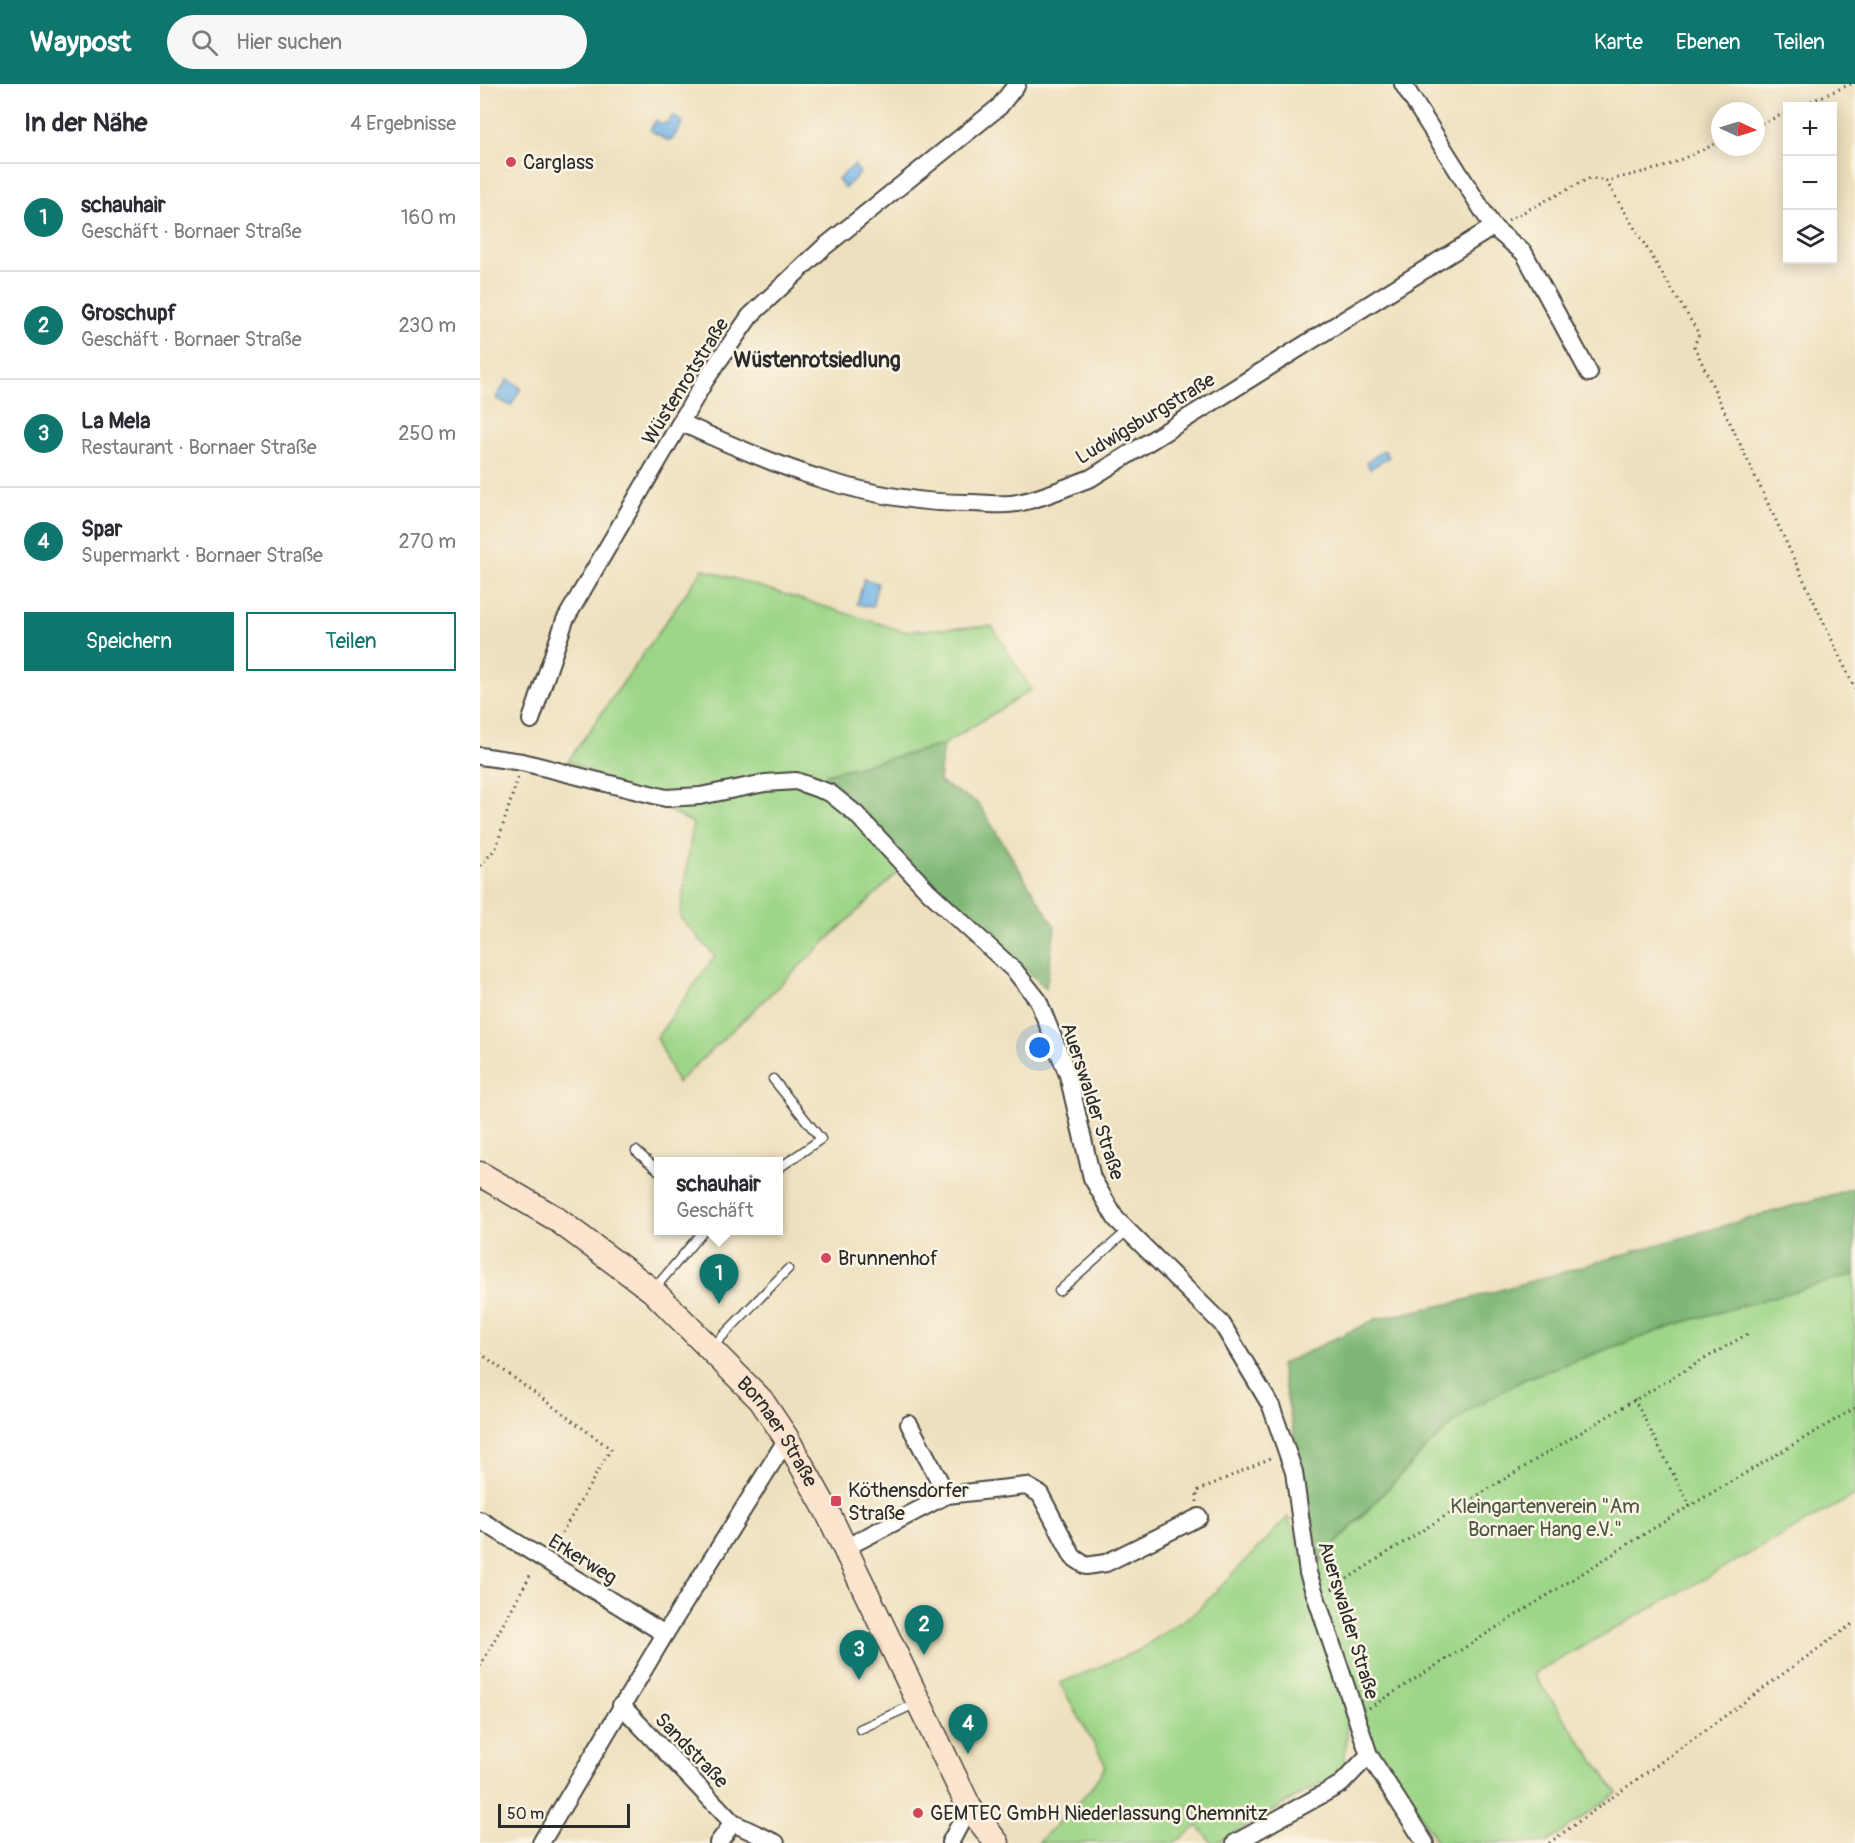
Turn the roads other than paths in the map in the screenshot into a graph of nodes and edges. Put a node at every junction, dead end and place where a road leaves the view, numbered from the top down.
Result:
1 (1017, 84) edge
2 (1403, 84) edge
3 (1493, 227) junction
4 (1589, 373) dead end
5 (682, 423) junction
6 (531, 720) dead end
7 (480, 756) edge
8 (773, 1079) dead end
9 (636, 1151) dead end
10 (783, 1165) edge
11 (654, 1167) edge
12 (480, 1174) edge
13 (1127, 1231) junction
14 (700, 1235) edge
15 (788, 1269) dead end
16 (653, 1291) junction
17 (1059, 1291) dead end
18 (711, 1348) junction
19 (909, 1424) dead end
20 (787, 1438) junction
21 (947, 1495) junction
22 (1199, 1517) road end
23 (480, 1520) edge
24 (845, 1548) junction
25 (664, 1634) junction
26 (918, 1703) junction
27 (621, 1705) junction
28 (860, 1729) dead end
29 (1369, 1755) junction
30 (969, 1807) junction
31 (733, 1823) junction
32 (541, 1843) edge
33 (718, 1843) edge
34 (776, 1843) edge
35 (950, 1843) edge
36 (998, 1843) edge
37 (1235, 1843) edge
38 (1425, 1843) edge

1 - 5 street, Wüstenrotstraße
2 - 3 street
3 - 4 street
3 - 5 street, Ludwigsburgstraße
5 - 6 street, Wüstenrotstraße
7 - 13 street, Auerswalder Straße
8 - 10 lane
9 - 11 lane
12 - 16 main road, Bornaer Straße
13 - 17 lane
13 - 29 street, Auerswalder Straße
14 - 16 lane
15 - 18 lane
16 - 18 main road, Bornaer Straße
18 - 20 main road, Bornaer Straße
19 - 21 street
20 - 24 main road, Bornaer Straße
20 - 25 street
21 - 22 street
21 - 24 street
23 - 25 street, Erkerweg
24 - 26 main road, Bornaer Straße
25 - 27 street
26 - 28 lane
26 - 30 main road, Bornaer Straße
27 - 31 street, Sandstraße
27 - 32 street
29 - 37 street
29 - 38 street, Auerswalder Straße
30 - 35 street
30 - 36 main road, Bornaer Straße
31 - 33 street
31 - 34 street, Sandstraße

